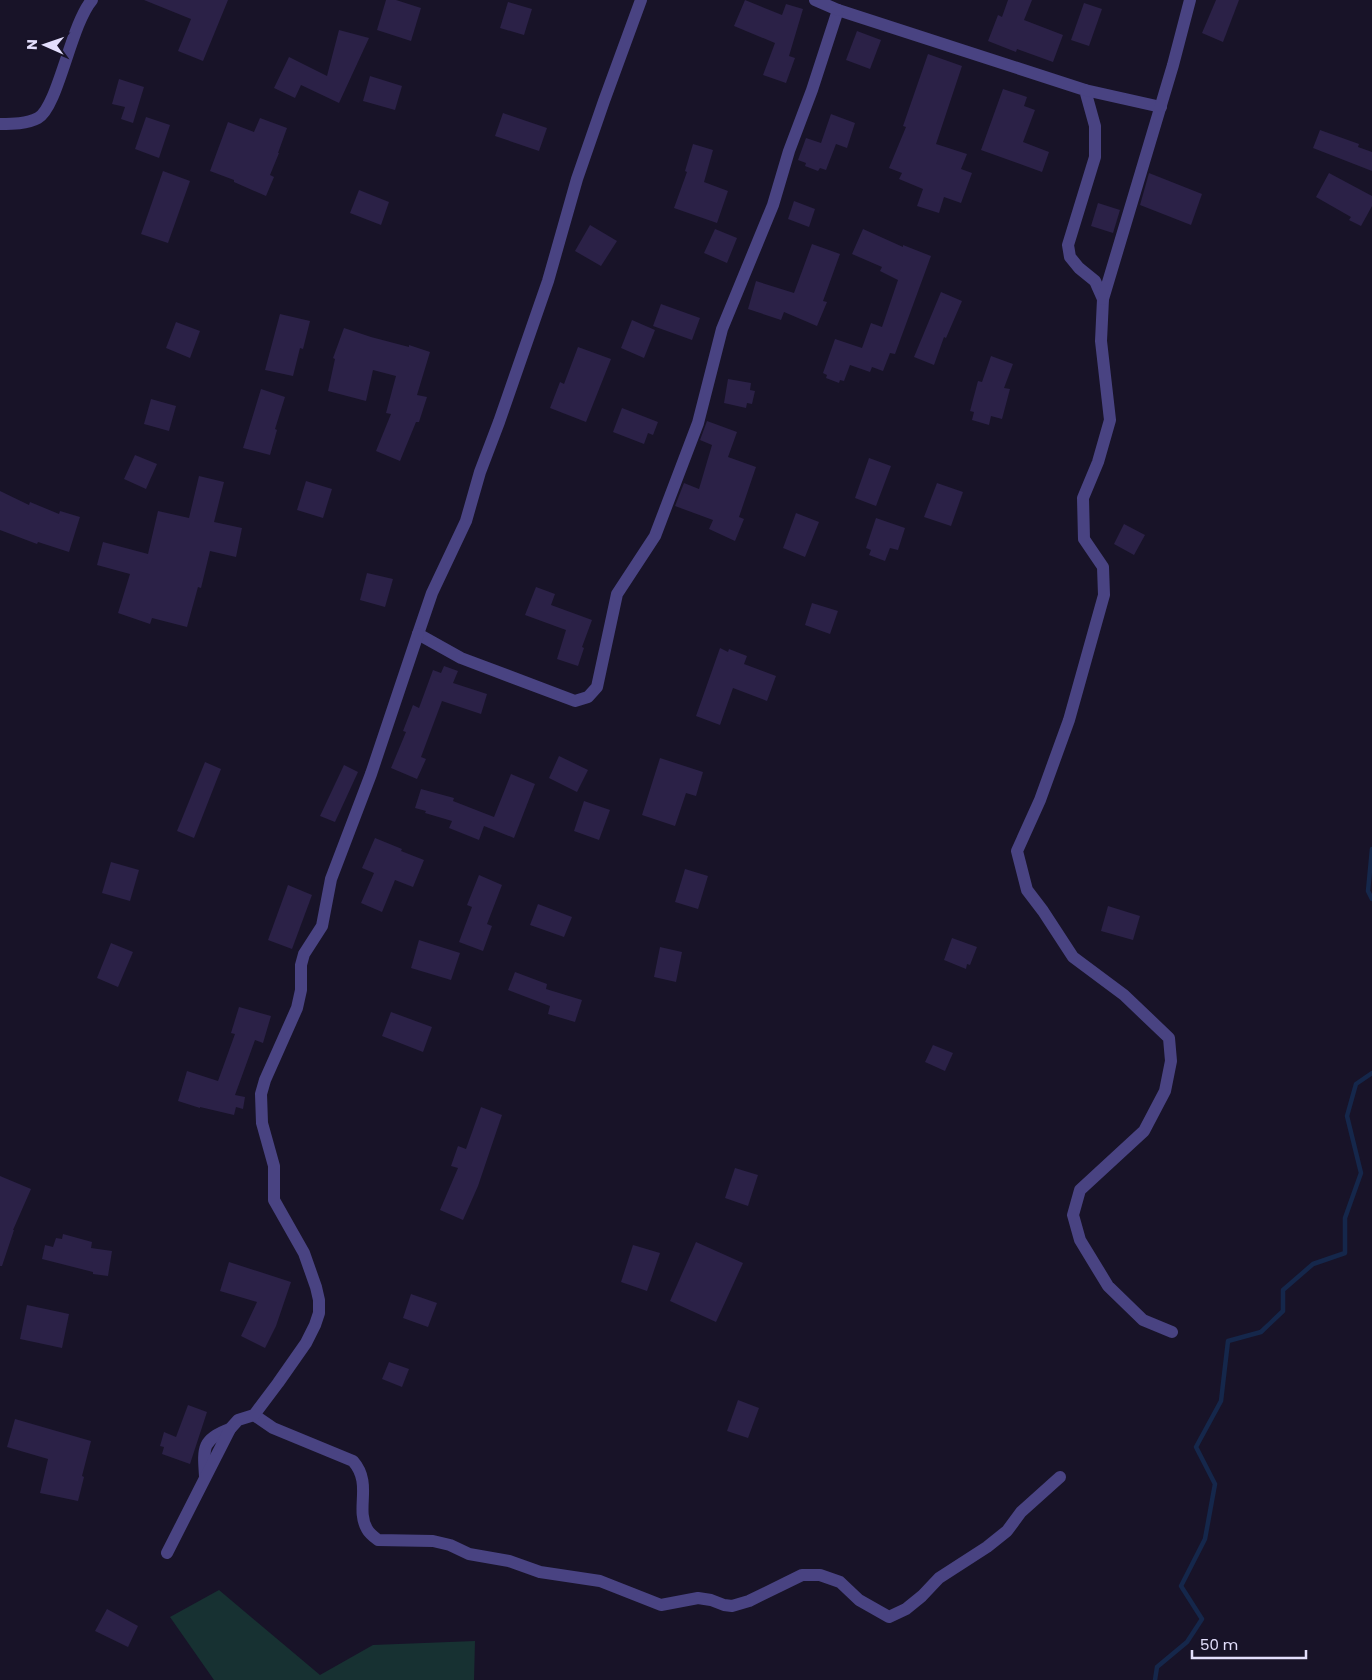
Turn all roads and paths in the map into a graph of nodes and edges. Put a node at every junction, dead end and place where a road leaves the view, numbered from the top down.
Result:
1 (92, 0) edge
2 (641, 0) edge
3 (815, 0) edge
4 (1190, 0) edge
5 (838, 10) junction
6 (1084, 90) junction
7 (1161, 107) junction
8 (0, 124) edge
9 (1103, 299) junction
10 (418, 634) junction
11 (1172, 1332) dead end
12 (254, 1415) junction
13 (1060, 1477) dead end
14 (167, 1553) dead end

1 - 8 street
2 - 10 street
3 - 5 street
4 - 7 street
5 - 6 street
5 - 10 street
6 - 7 street
6 - 9 street
7 - 9 street
9 - 11 street
10 - 12 street
12 - 13 street
12 - 14 street

